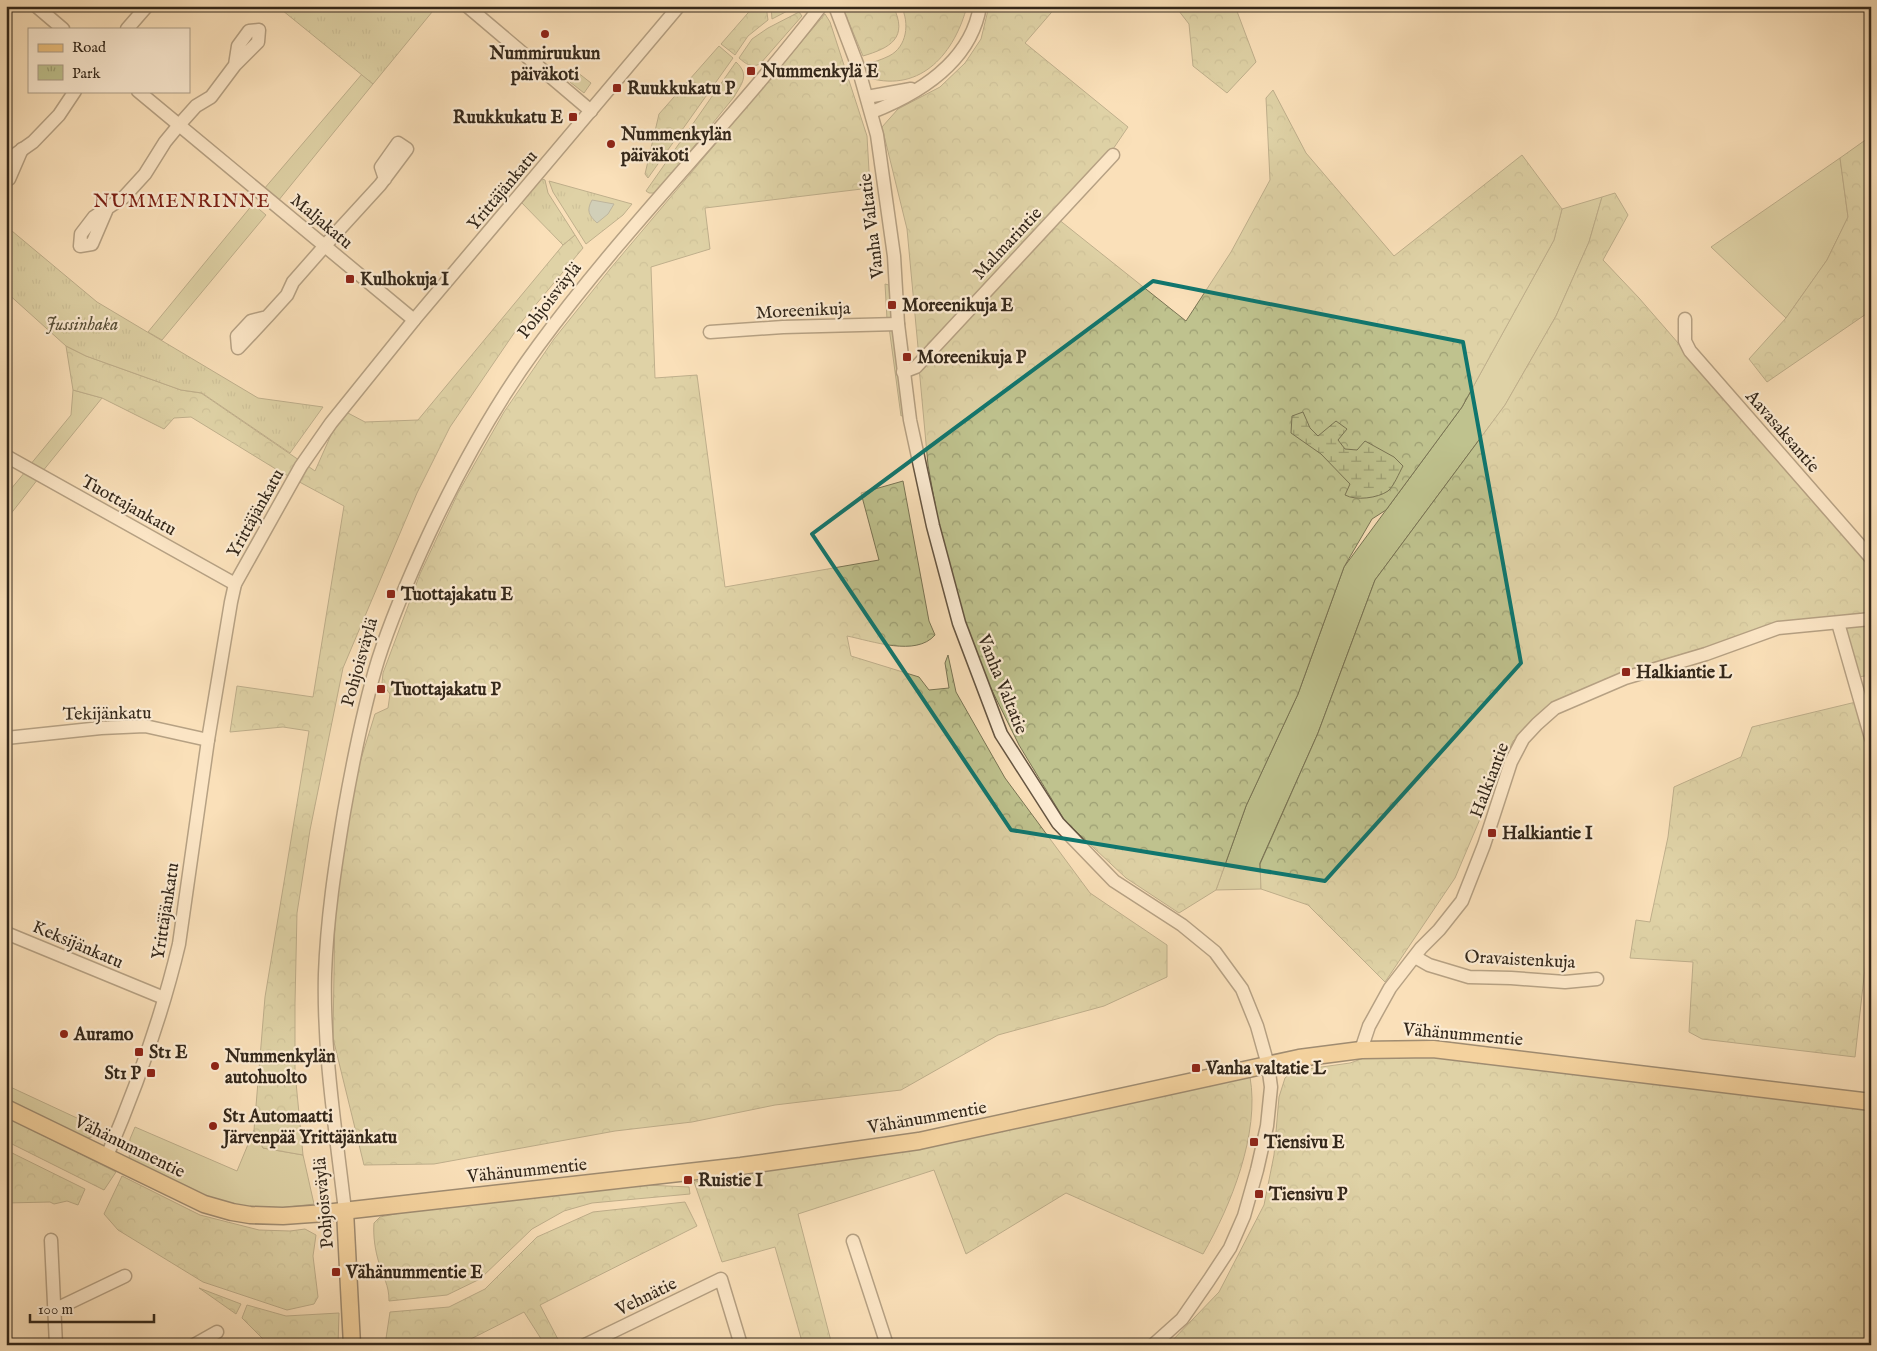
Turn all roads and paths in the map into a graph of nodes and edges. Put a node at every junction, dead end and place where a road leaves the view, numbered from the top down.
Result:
1 (36, 6) edge
2 (147, 6) edge
3 (467, 6) edge
4 (679, 6) edge
5 (821, 6) edge
6 (980, 6) edge
7 (836, 7) edge
8 (62, 28) edge
9 (128, 28) edge
10 (235, 65) dead end
11 (930, 82) junction
12 (74, 92) edge
13 (139, 92) edge
14 (867, 97) junction
15 (591, 111) junction
16 (872, 112) junction
17 (179, 125) junction
18 (22, 149) junction
19 (1113, 155) dead end
20 (6, 161) edge
21 (6, 178) edge
22 (385, 179) dead end
23 (107, 209) dead end
24 (324, 246) junction
25 (267, 318) dead end
26 (1685, 319) dead end
27 (414, 320) junction
28 (898, 324) junction
29 (710, 332) dead end
30 (903, 372) junction
31 (6, 456) edge
32 (1871, 558) edge
33 (235, 584) junction
34 (1871, 619) edge
35 (1838, 623) junction
36 (6, 738) edge
37 (1871, 738) edge
38 (208, 740) junction
39 (6, 933) edge
40 (1415, 957) junction
41 (1597, 979) dead end
42 (164, 998) junction
43 (1361, 1050) junction
44 (1268, 1065) junction
45 (1871, 1102) edge
46 (6, 1108) edge
47 (108, 1156) junction
48 (345, 1211) junction
49 (51, 1240) dead end
50 (853, 1241) dead end
51 (125, 1276) dead end
52 (54, 1310) junction
53 (217, 1332) dead end
54 (56, 1345) edge
55 (194, 1345) edge
56 (352, 1345) edge
57 (585, 1345) edge
58 (740, 1345) edge
59 (887, 1345) edge
60 (1153, 1345) edge

1 - 8 street
2 - 9 street
3 - 15 street
4 - 15 street, Yrittäjänkatu
5 - 48 street, Pohjoisväylä
6 - 11 street
7 - 14 street, Vanha Valtatie
10 - 17 street
11 - 14 street
11 - 16 street
12 - 18 street
13 - 17 street, Maljakatu
14 - 16 street, Vanha Valtatie
15 - 27 street, Yrittäjänkatu
16 - 28 street, Vanha Valtatie
17 - 23 street
17 - 24 street, Maljakatu
18 - 20 street
18 - 21 street
19 - 30 street, Malmarintie
22 - 24 street
24 - 25 street
24 - 27 street, Maljakatu
26 - 32 street, Aavasaksantie
27 - 33 street, Yrittäjänkatu
28 - 29 street, Moreenikuja
28 - 30 street, Vanha Valtatie
30 - 44 street, Vanha Valtatie
31 - 33 street, Tuottajankatu
33 - 38 street, Yrittäjänkatu
34 - 35 street, Halkiantie
35 - 37 street
35 - 40 street, Halkiantie
36 - 38 street, Tekijänkatu
38 - 42 street, Yrittäjänkatu
39 - 42 street, Keksijänkatu
40 - 41 street, Oravaistenkuja
40 - 43 street, Halkiantie
42 - 47 street, Yrittäjänkatu
43 - 44 main road, Vähänummentie
43 - 45 main road, Vähänummentie
44 - 48 main road, Vähänummentie
44 - 60 street, Vanha Valtatie
46 - 47 main road, Vähänummentie
47 - 48 main road, Vähänummentie
48 - 56 main road, Pohjoisväylä
49 - 52 street
50 - 59 street
51 - 52 street
52 - 54 street
53 - 55 street
57 - 58 street, Vehnätie

